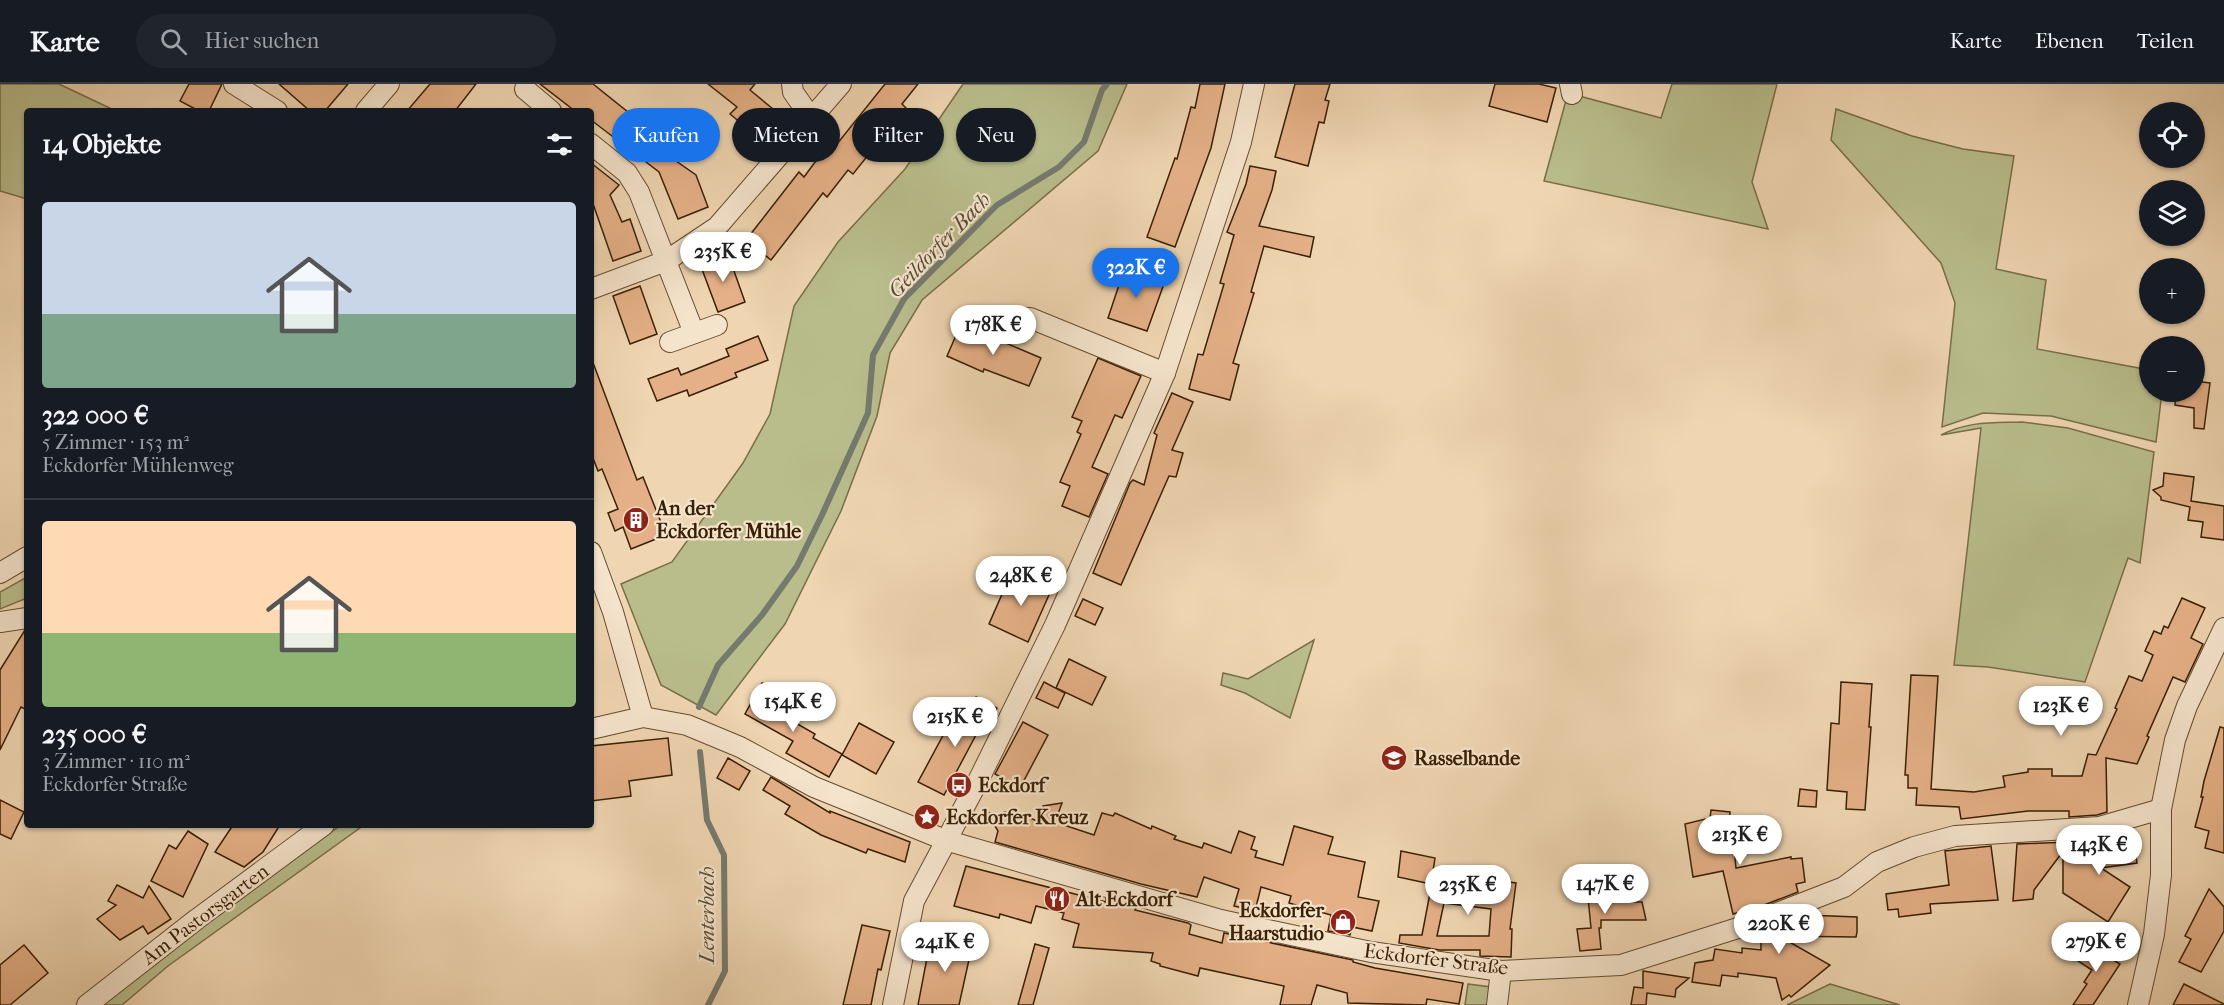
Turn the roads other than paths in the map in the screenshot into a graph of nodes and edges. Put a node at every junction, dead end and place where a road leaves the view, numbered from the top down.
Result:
1 (234, 84) edge
2 (389, 84) edge
3 (792, 84) edge
4 (841, 84) edge
5 (1254, 84) edge
6 (525, 90) dead end
7 (272, 108) edge
8 (369, 108) edge
9 (547, 108) edge
10 (804, 108) edge
11 (821, 108) edge
12 (594, 146) edge
13 (774, 162) edge
14 (666, 261) junction
15 (594, 288) edge
16 (1017, 321) dead end
17 (717, 325) dead end
18 (694, 333) junction
19 (670, 342) dead end
20 (1165, 373) junction
21 (24, 559) edge
22 (594, 560) edge
23 (0, 573) edge
24 (24, 618) edge
25 (0, 622) edge
26 (2224, 628) edge
27 (644, 717) junction
28 (594, 728) edge
29 (2161, 809) junction
30 (320, 828) edge
31 (945, 840) junction
32 (1501, 971) junction
33 (87, 1005) edge
34 (893, 1005) edge
35 (1497, 1005) edge
36 (2138, 1005) edge

1 - 7 street
2 - 8 street
3 - 10 street
4 - 11 street
5 - 20 street
6 - 9 street
12 - 14 street
13 - 14 street
14 - 15 street
14 - 18 street
16 - 20 street
17 - 18 street
18 - 19 street
20 - 31 street
21 - 23 street
22 - 27 street
24 - 25 street
26 - 29 street
27 - 28 street
27 - 31 street, Eckdorfer Straße
29 - 32 street, Eckdorfer Straße
29 - 36 street
30 - 33 street, Am Pastorsgarten
31 - 32 street, Eckdorfer Straße
31 - 34 street
32 - 35 street

